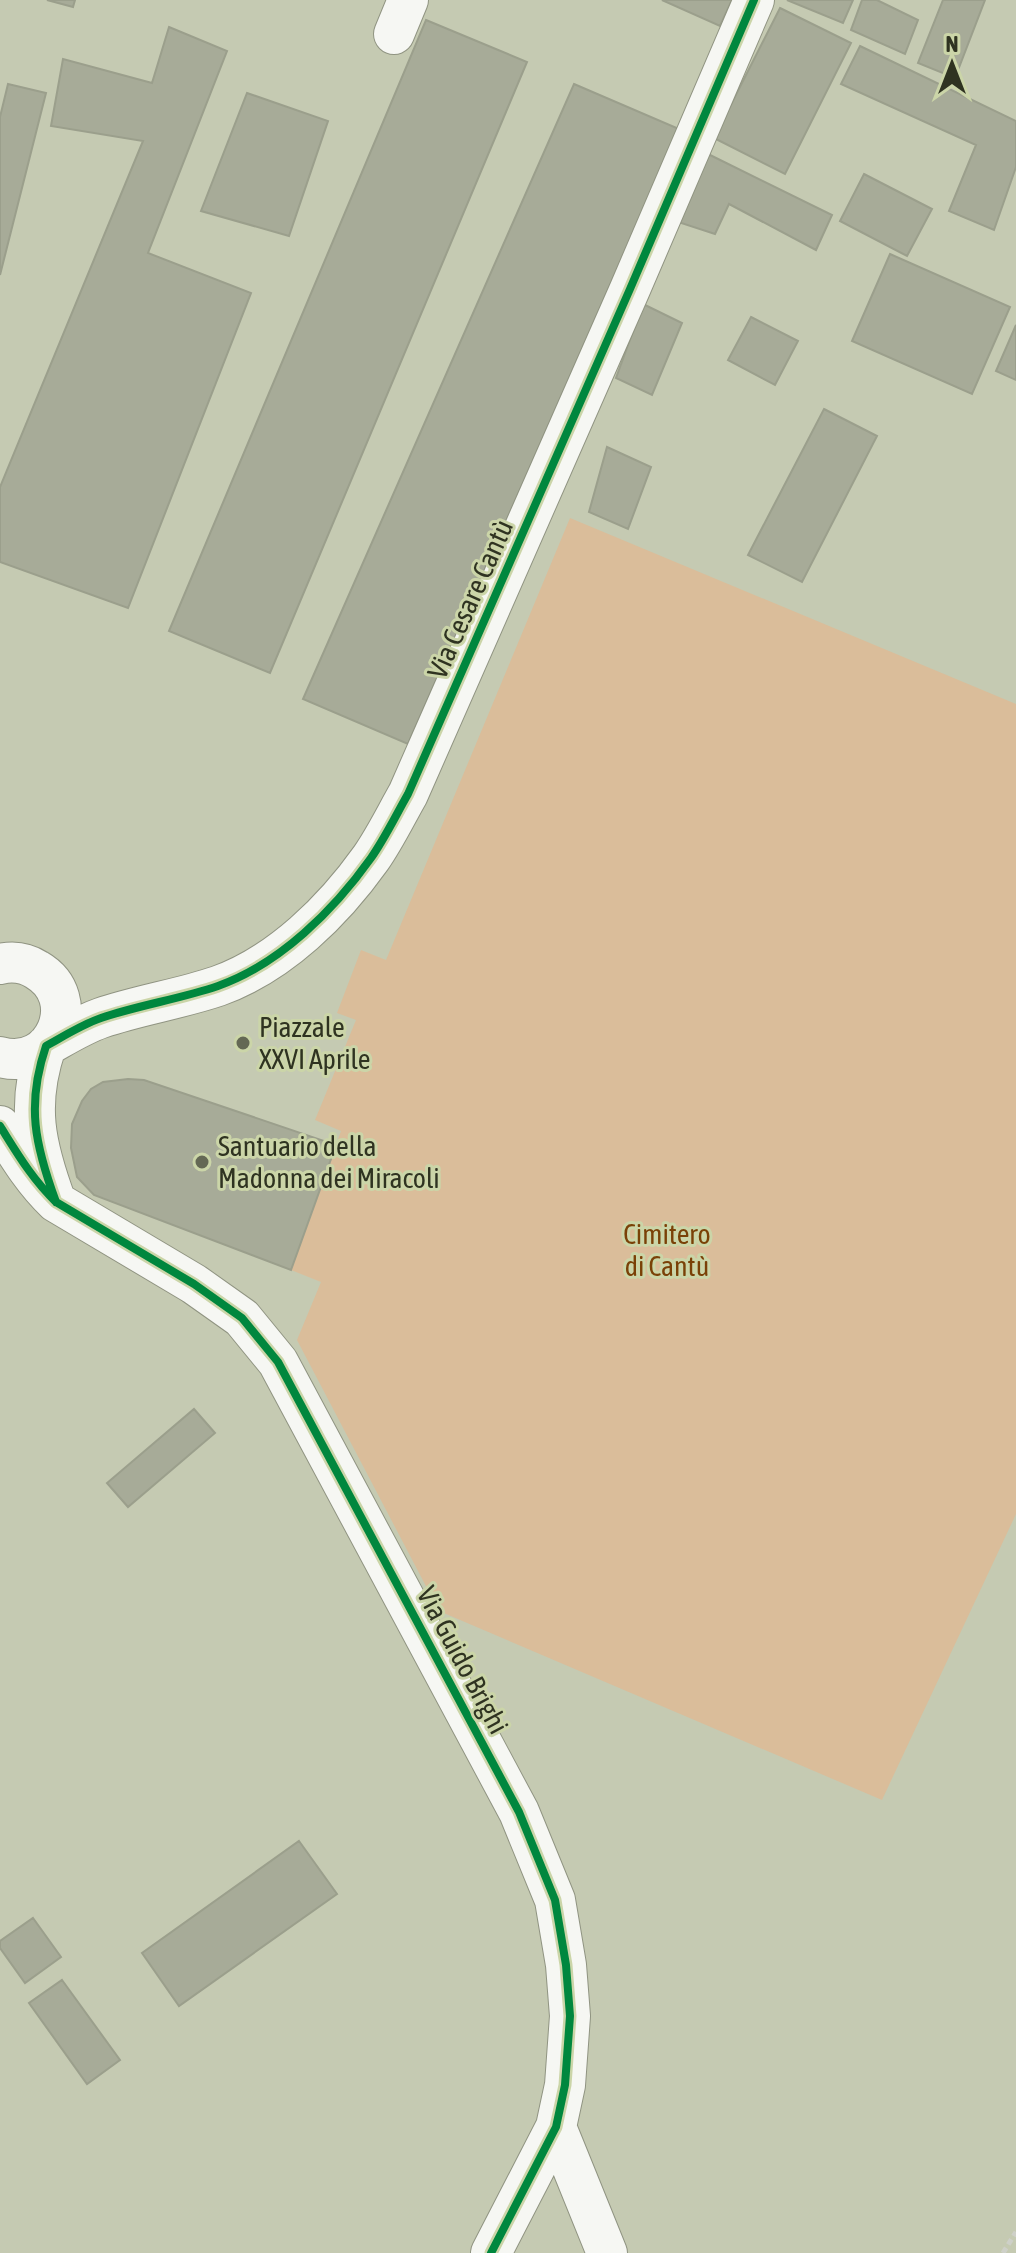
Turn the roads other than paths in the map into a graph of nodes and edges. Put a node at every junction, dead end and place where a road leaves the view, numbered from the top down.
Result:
1 (754, 0) edge
2 (2, 963) edge
3 (44, 974) junction
4 (175, 998) junction
5 (46, 1046) junction
6 (0, 1057) edge
7 (0, 1126) edge
8 (56, 1202) junction
9 (556, 2127) junction
10 (491, 2253) edge
11 (607, 2253) edge

1 - 4 street, Via Cesare Cantù
2 - 3 street, Via Cesare Cantù
3 - 4 street, Via Cesare Cantù
3 - 5 street
4 - 5 street, Via Cesare Cantù
5 - 6 street, Via Cesare Cantù
5 - 8 street
7 - 8 street, Via Guido Brighi
8 - 9 street, Via Guido Brighi
9 - 10 street, Via Guido Brighi
9 - 11 street

